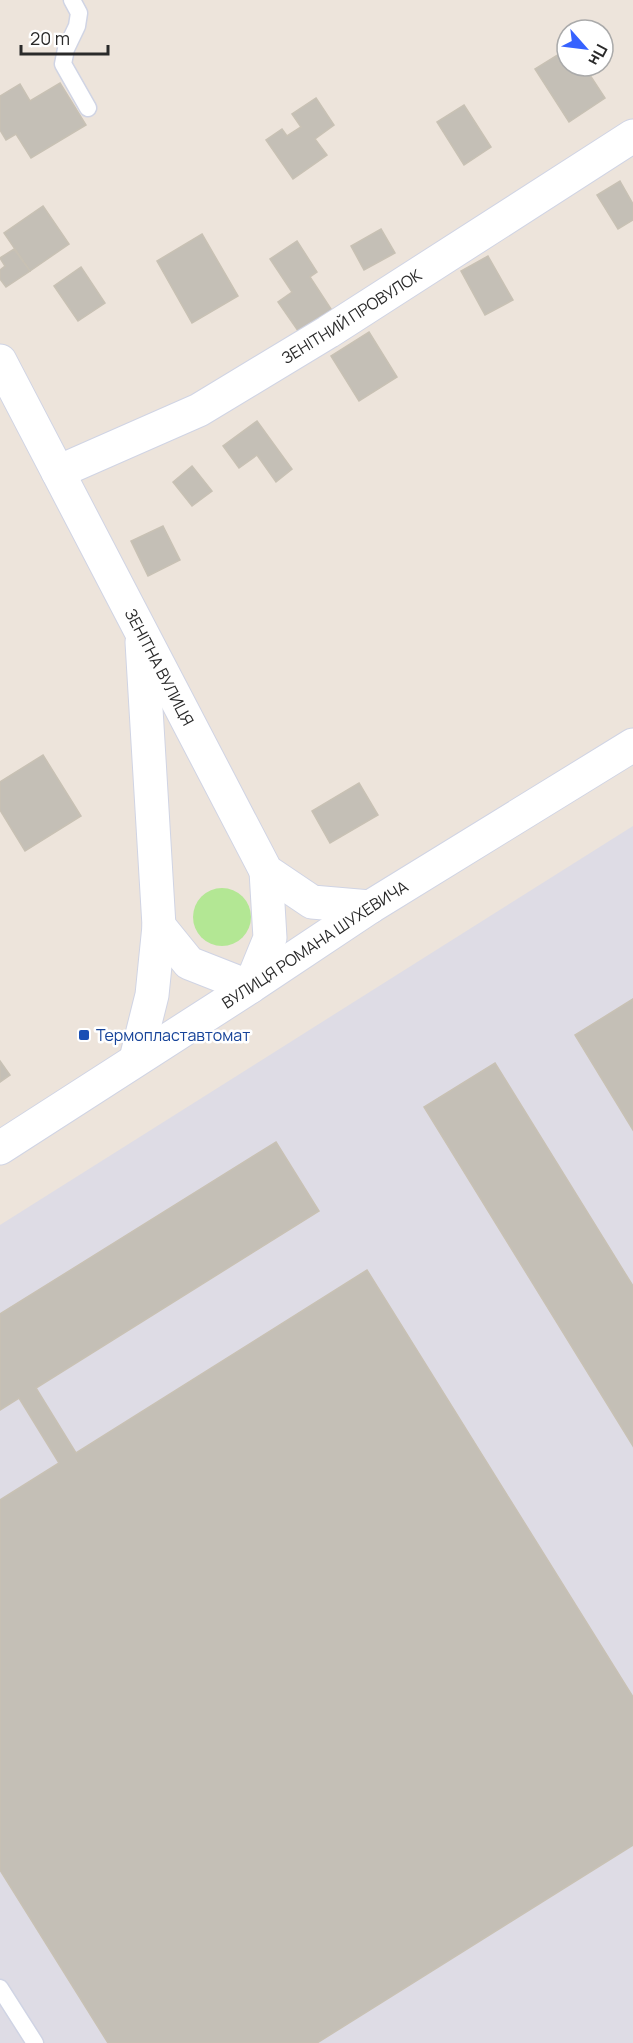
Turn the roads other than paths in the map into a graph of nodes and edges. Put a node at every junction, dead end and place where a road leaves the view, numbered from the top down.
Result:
1 (72, 0) edge
2 (88, 108) dead end
3 (633, 136) edge
4 (0, 361) edge
5 (58, 472) junction
6 (141, 632) junction
7 (633, 745) edge
8 (266, 871) junction
9 (370, 907) junction
10 (159, 926) junction
11 (250, 987) junction
12 (136, 1059) junction
13 (0, 1148) edge
14 (0, 1988) edge
15 (34, 2043) edge

1 - 2 lane
3 - 5 street, ЗЕНІТНИЙ ПРОВУЛОК
4 - 5 street, ЗЕНІТНА ВУЛИЦЯ
5 - 6 street, ЗЕНІТНА ВУЛИЦЯ
6 - 8 street, ЗЕНІТНА ВУЛИЦЯ
6 - 10 street
7 - 9 street, ВУЛИЦЯ РОМАНА ШУХЕВИЧА
8 - 9 street, ЗЕНІТНА ВУЛИЦЯ
8 - 11 street
9 - 11 street, ВУЛИЦЯ РОМАНА ШУХЕВИЧА
10 - 11 street
10 - 12 street
11 - 12 street, ВУЛИЦЯ РОМАНА ШУХЕВИЧА
12 - 13 street, ВУЛИЦЯ РОМАНА ШУХЕВИЧА
14 - 15 lane

